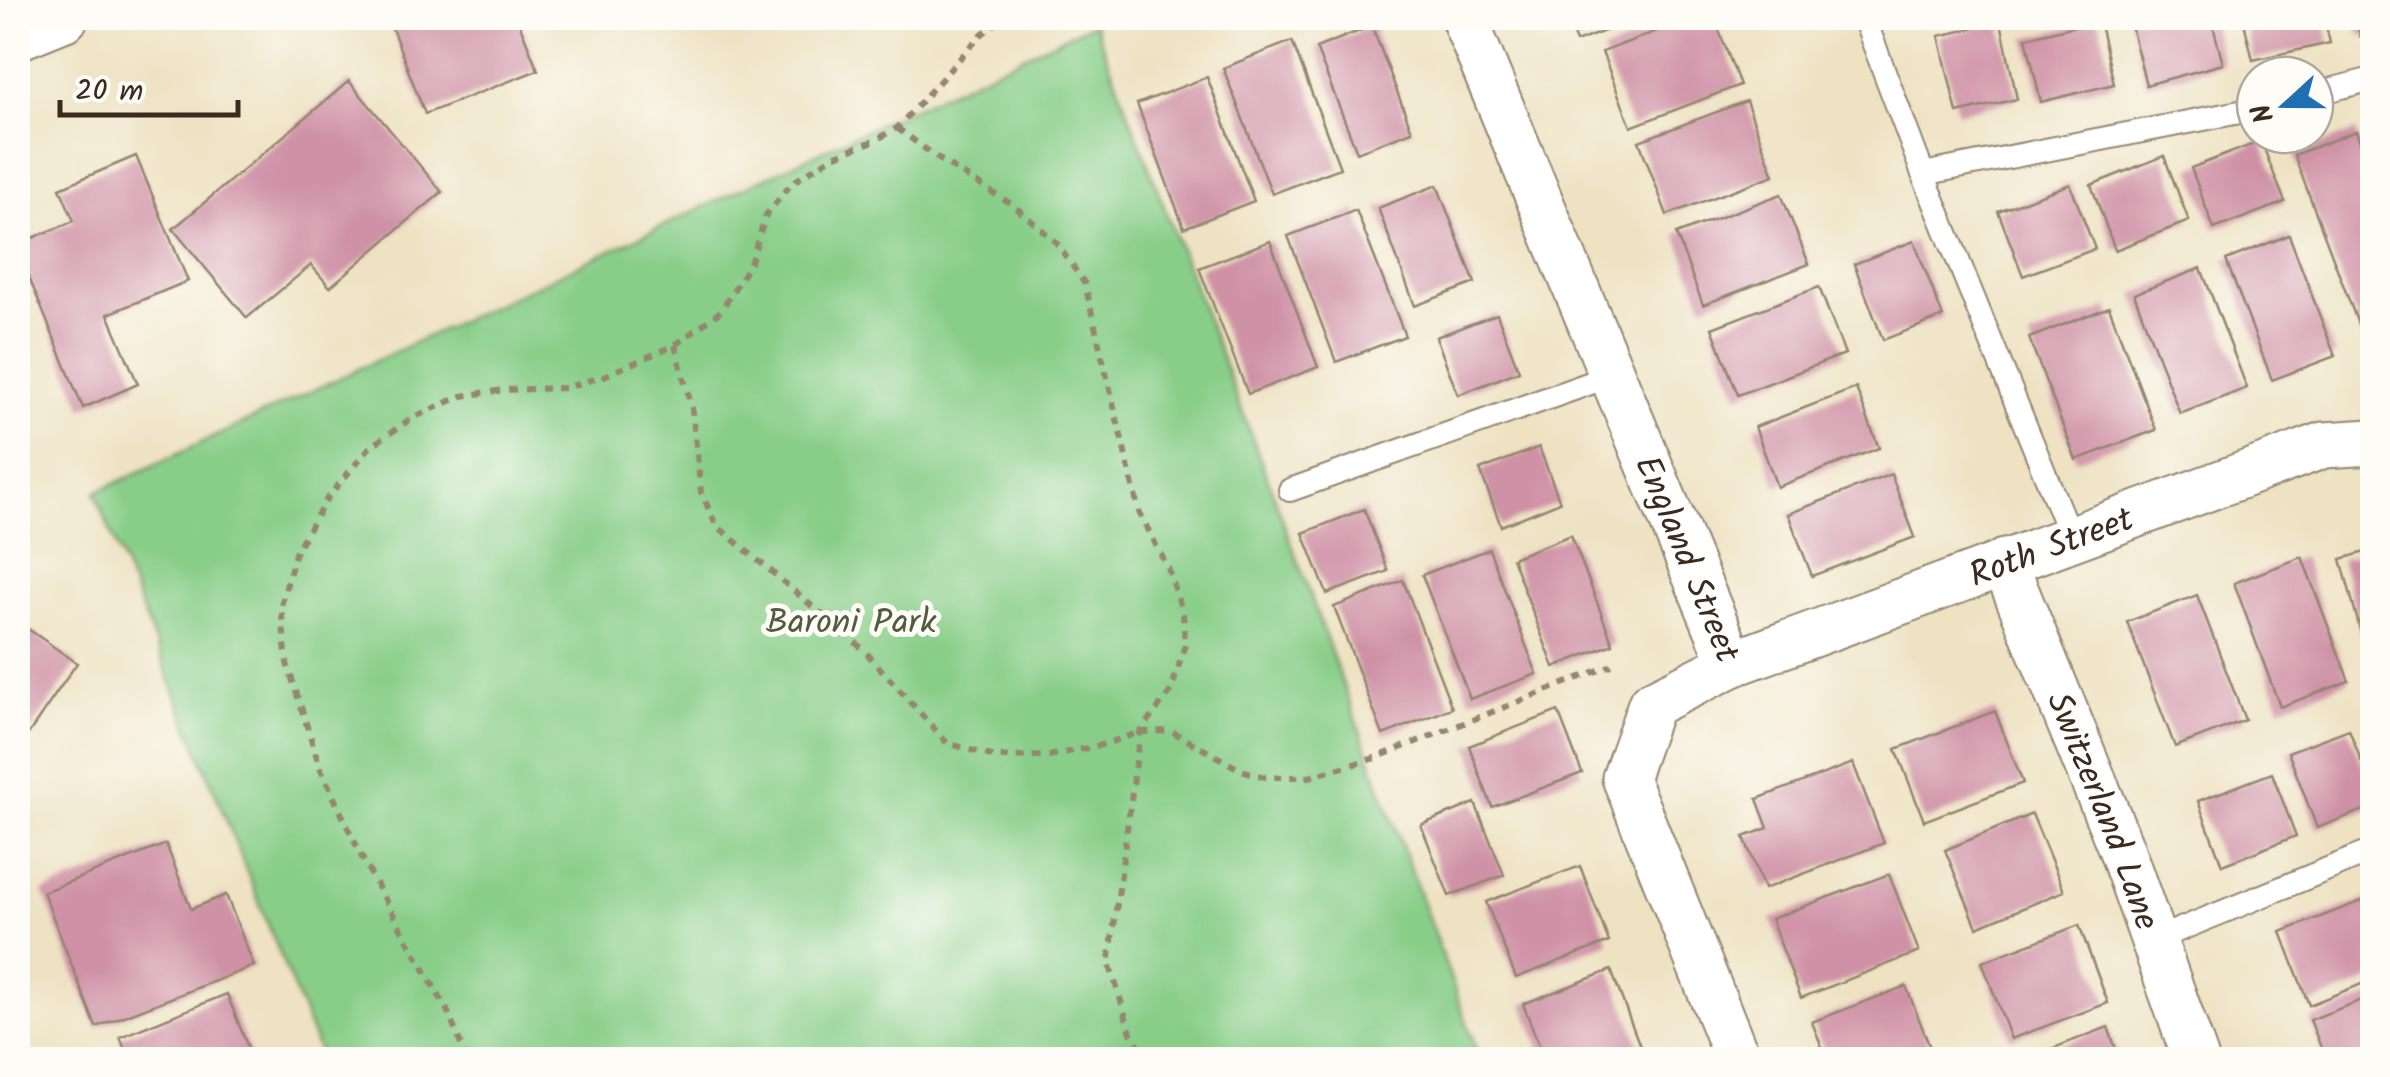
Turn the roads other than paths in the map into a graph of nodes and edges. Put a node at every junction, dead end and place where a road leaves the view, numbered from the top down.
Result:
1 (65, 18) edge
2 (1464, 18) edge
3 (1864, 18) edge
4 (18, 37) edge
5 (2372, 79) edge
6 (2335, 89) edge
7 (2235, 113) edge
8 (1923, 174) junction
9 (1612, 375) junction
10 (2372, 442) edge
11 (1290, 490) dead end
12 (2070, 538) junction
13 (2004, 562) junction
14 (1732, 664) junction
15 (2372, 851) edge
16 (2154, 940) junction
17 (1738, 1060) edge
18 (2196, 1060) edge

1 - 4 street
2 - 9 street, England Street
3 - 8 lane
5 - 6 lane
7 - 8 lane
8 - 12 lane
9 - 11 lane
9 - 14 street, England Street
10 - 12 street, Roth Street
12 - 13 street, Roth Street
13 - 14 street, Roth Street
13 - 16 street, Switzerland Lane
14 - 17 street, England Street
15 - 16 lane
16 - 18 street, Switzerland Lane

